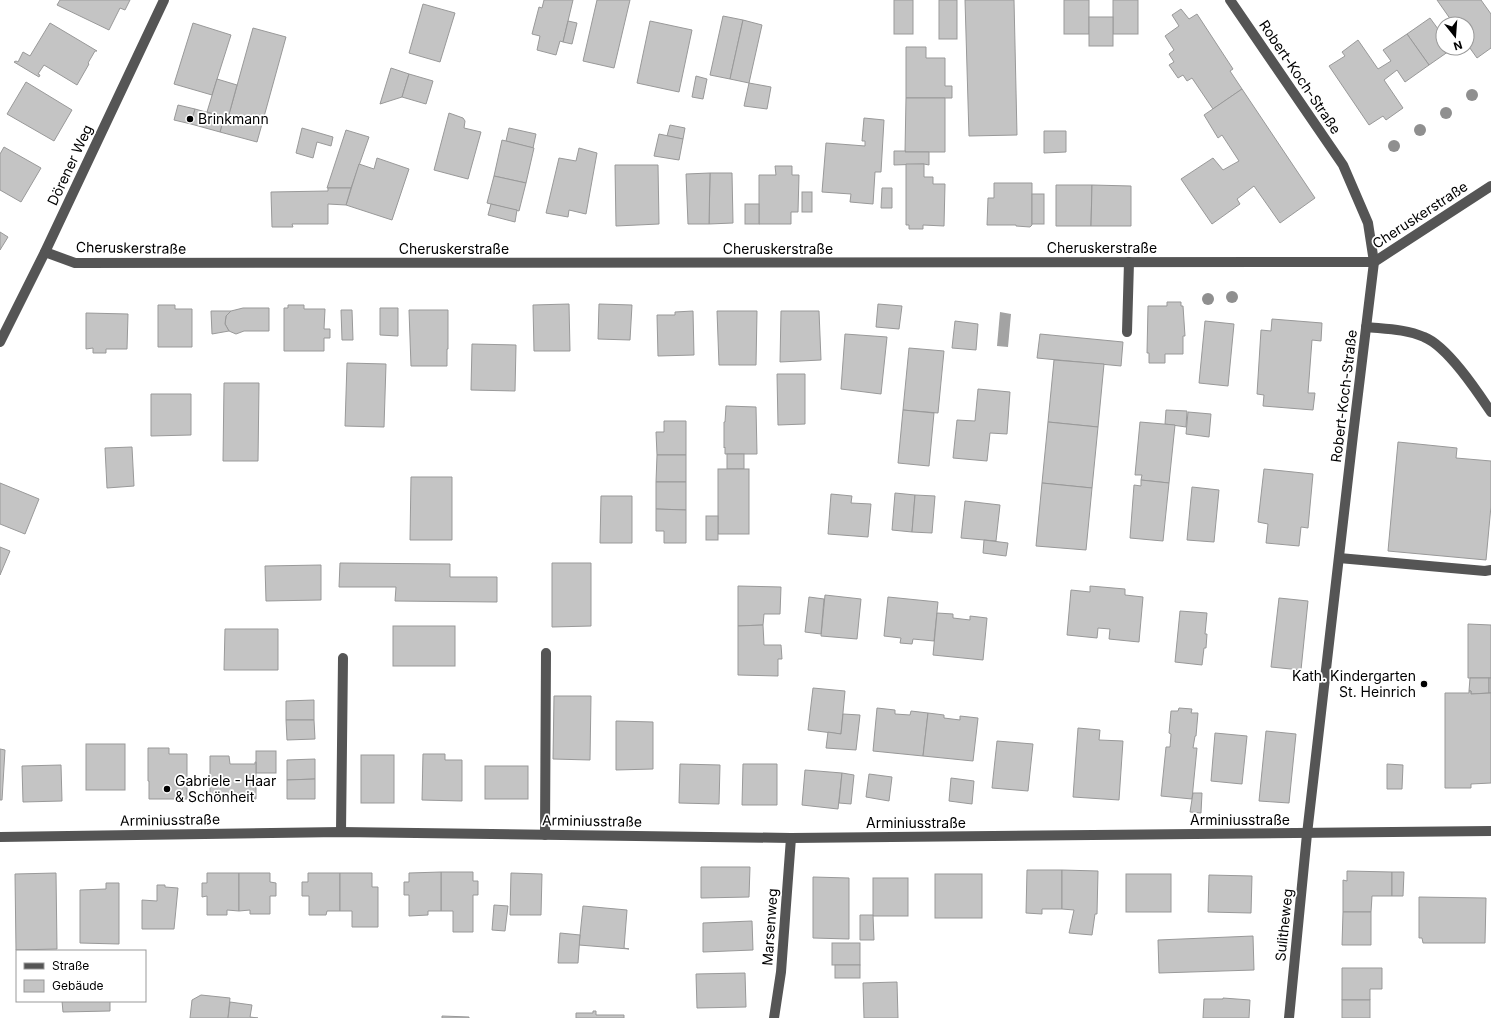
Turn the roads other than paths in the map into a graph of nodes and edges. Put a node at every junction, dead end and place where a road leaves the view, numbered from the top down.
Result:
1 (164, 0) edge
2 (1230, 0) edge
3 (1491, 186) edge
4 (45, 252) junction
5 (1129, 262) junction
6 (1374, 262) junction
7 (1366, 327) junction
8 (1127, 332) dead end
9 (0, 342) edge
10 (1491, 412) edge
11 (1339, 558) junction
12 (1491, 570) edge
13 (546, 653) dead end
14 (343, 658) dead end
15 (1491, 831) edge
16 (341, 832) junction
17 (1307, 834) junction
18 (545, 835) junction
19 (0, 836) edge
20 (791, 838) junction
21 (774, 1018) edge
22 (1289, 1018) edge

1 - 4 street, Dörener Weg
2 - 6 street, Robert-Koch-Straße
3 - 6 street, Cheruskerstraße
4 - 5 street, Cheruskerstraße
4 - 9 street, Dörener Weg
5 - 6 street, Cheruskerstraße
5 - 8 street
6 - 7 street, Robert-Koch-Straße
7 - 10 street
7 - 11 street, Robert-Koch-Straße
11 - 12 street
11 - 17 street, Robert-Koch-Straße
13 - 18 street
14 - 16 street
15 - 17 street, Arminiusstraße
16 - 18 street, Arminiusstraße
16 - 19 street, Arminiusstraße
17 - 20 street, Arminiusstraße
17 - 22 street, Sulitheweg
18 - 20 street, Arminiusstraße
20 - 21 street, Marsenweg

